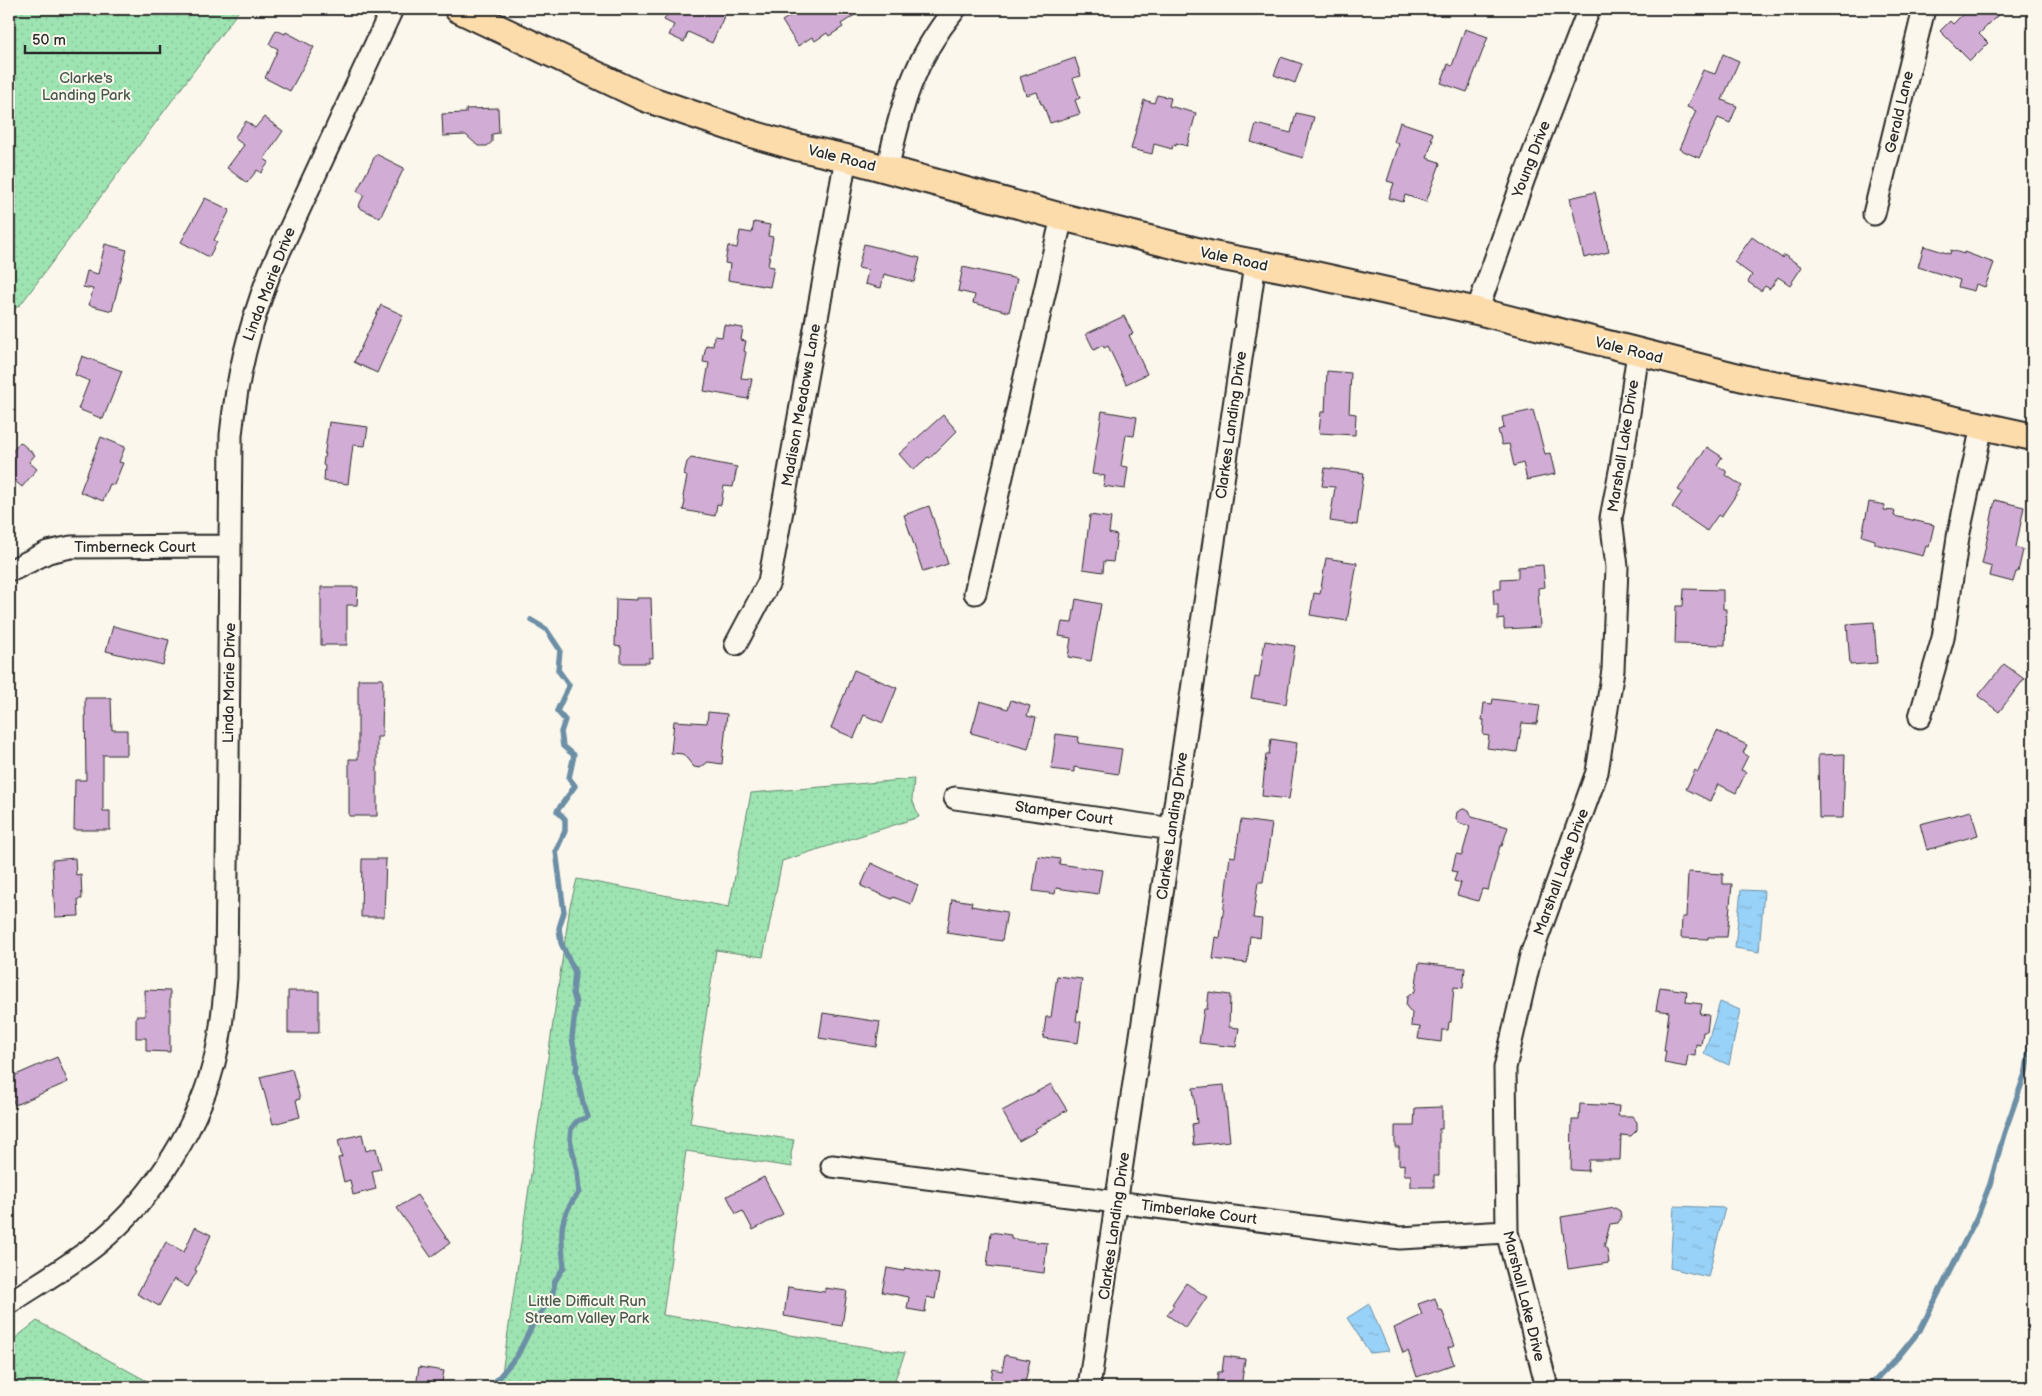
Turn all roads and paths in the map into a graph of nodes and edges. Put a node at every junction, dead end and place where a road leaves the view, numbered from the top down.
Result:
1 (392, 9) edge
2 (458, 9) edge
3 (955, 9) edge
4 (1589, 9) edge
5 (1924, 9) edge
6 (846, 158) junction
7 (887, 170) junction
8 (1874, 214) dead end
9 (1062, 217) junction
10 (1255, 264) junction
11 (1477, 311) junction
12 (1638, 353) junction
13 (1982, 426) junction
14 (2033, 437) edge
15 (229, 546) junction
16 (14, 569) dead end
17 (975, 593) dead end
18 (736, 644) dead end
19 (1920, 717) dead end
20 (955, 798) dead end
21 (1172, 829) junction
22 (832, 1166) dead end
23 (1118, 1202) junction
24 (1507, 1232) junction
25 (9, 1303) edge
26 (1089, 1387) edge
27 (1548, 1387) edge

1 - 15 street, Linda Marie Drive
2 - 6 main road, Vale Road
3 - 7 street
4 - 11 street, Young Drive
5 - 8 street, Gerald Lane
6 - 7 main road, Vale Road
6 - 18 street, Madison Meadows Lane
7 - 9 main road, Vale Road
9 - 10 main road, Vale Road
9 - 17 street
10 - 11 main road, Vale Road
10 - 21 street, Clarkes Landing Drive
11 - 12 main road, Vale Road
12 - 13 main road, Vale Road
12 - 24 street, Marshall Lake Drive
13 - 14 main road, Vale Road
13 - 19 street
15 - 16 street, Timberneck Court
15 - 25 street, Linda Marie Drive
20 - 21 street, Stamper Court
21 - 23 street, Clarkes Landing Drive
22 - 23 street, Timberlake Court
23 - 24 street, Timberlake Court
23 - 26 street, Clarkes Landing Drive
24 - 27 street, Marshall Lake Drive

